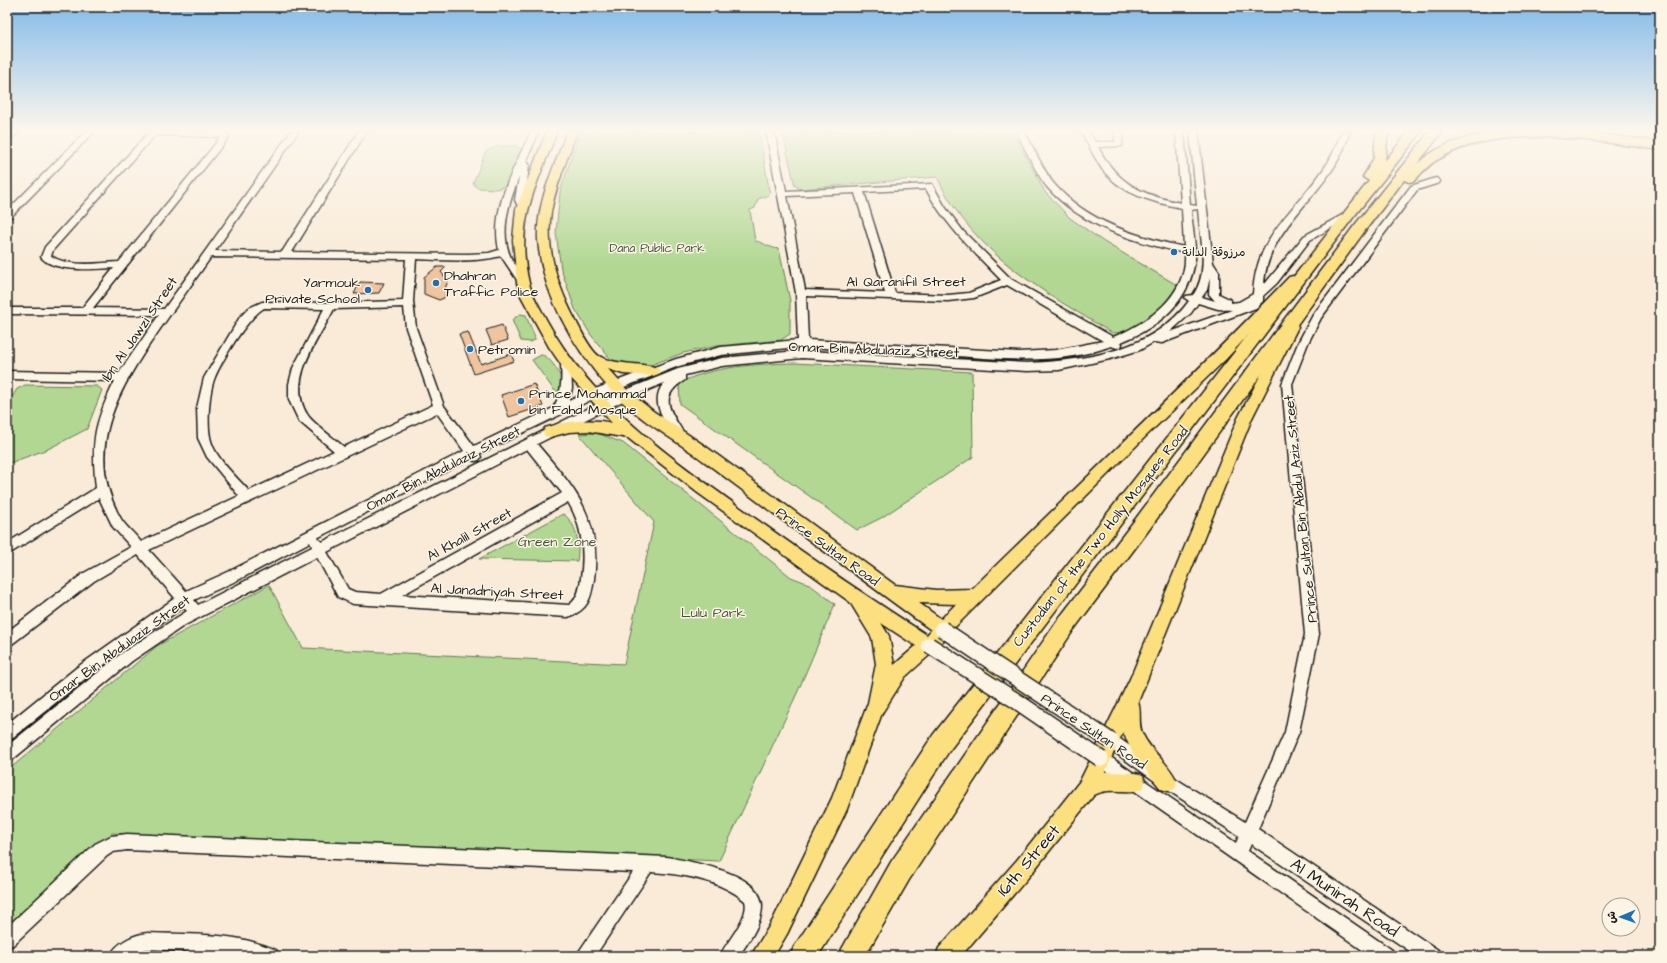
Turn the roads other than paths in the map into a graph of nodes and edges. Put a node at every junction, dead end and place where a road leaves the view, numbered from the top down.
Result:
1 (47, 176) edge
2 (114, 176) edge
3 (194, 176) edge
4 (263, 176) edge
5 (335, 176) edge
6 (515, 176) edge
7 (523, 176) edge
8 (535, 176) edge
9 (555, 176) edge
10 (779, 176) edge
11 (1045, 176) edge
12 (1114, 176) edge
13 (1184, 176) edge
14 (1199, 176) edge
15 (1323, 176) edge
16 (1370, 176) edge
17 (1380, 176) edge
18 (1401, 176) edge
19 (1412, 176) edge
20 (1436, 181) dead end
21 (859, 190) junction
22 (782, 194) junction
23 (1186, 207) junction
24 (1377, 207) junction
25 (523, 208) junction
26 (1203, 210) junction
27 (7, 216) edge
28 (1347, 216) junction
29 (1328, 241) junction
30 (1189, 251) junction
31 (504, 252) junction
32 (208, 254) junction
33 (285, 255) junction
34 (411, 256) junction
35 (1208, 264) junction
36 (122, 265) junction
37 (522, 281) junction
38 (1008, 281) junction
39 (801, 293) junction
40 (1258, 295) junction
41 (890, 296) junction
42 (1196, 299) junction
43 (1176, 300) junction
44 (1240, 303) junction
45 (409, 304) junction
46 (331, 306) junction
47 (1301, 309) junction
48 (7, 310) edge
49 (84, 312) junction
50 (167, 312) junction
51 (1113, 341) junction
52 (803, 349) junction
53 (1131, 349) junction
54 (594, 358) junction
55 (566, 364) junction
56 (707, 366) junction
57 (653, 371) junction
58 (10, 375) edge
59 (123, 376) junction
60 (7, 385) edge
61 (614, 385) junction
62 (591, 394) junction
63 (625, 395) junction
64 (439, 407) junction
65 (602, 407) junction
66 (558, 411) junction
67 (550, 432) junction
68 (631, 434) junction
69 (680, 437) junction
70 (528, 443) junction
71 (343, 452) junction
72 (472, 452) junction
73 (482, 466) junction
74 (102, 490) junction
75 (571, 494) junction
76 (247, 497) junction
77 (311, 535) junction
78 (140, 548) junction
79 (7, 550) edge
80 (319, 550) junction
81 (890, 591) junction
82 (978, 595) junction
83 (185, 598) junction
84 (856, 598) junction
85 (382, 600) junction
86 (196, 612) junction
87 (942, 629) junction
88 (7, 640) edge
89 (929, 645) junction
90 (1138, 682) junction
91 (874, 709) junction
92 (7, 733) edge
93 (1111, 741) junction
94 (7, 755) edge
95 (1101, 759) junction
96 (1136, 782) junction
97 (1168, 782) junction
98 (1087, 788) junction
99 (1249, 833) junction
100 (1278, 852) joint
101 (1239, 854) junction
102 (648, 863) junction
103 (1268, 874) joint
104 (7, 939) edge
105 (215, 951) edge
106 (119, 956) edge
107 (270, 956) edge
108 (585, 956) edge
109 (729, 956) edge
110 (762, 956) edge
111 (803, 956) edge
112 (851, 956) edge
113 (947, 956) edge
114 (1386, 956) edge
115 (1432, 956) edge

1 - 27 street
2 - 36 street
3 - 36 street
4 - 32 street, Ibn Al Jawzi Street
5 - 33 street
6 - 31 street
7 - 25 street
8 - 25 main road, Prince Sultan Road
9 - 54 main road, Prince Sultan Road
10 - 22 street
11 - 30 street
12 - 23 street
13 - 23 street, Omar Bin Abdulaziz Street
14 - 26 street
15 - 40 street
16 - 28 highway
17 - 28 highway, Custodian of the Two Holly Mosques Road
18 - 24 highway, Custodian of the Two Holly Mosques Road
19 - 24 highway
20 - 99 street, Prince Sultan Bin Abdul Aziz Street
21 - 22 street
21 - 38 street
21 - 41 street
22 - 39 street
23 - 26 street
23 - 30 street, Omar Bin Abdulaziz Street
24 - 47 highway, Custodian of the Two Holly Mosques Road
25 - 37 main road, Prince Sultan Road
26 - 35 street
28 - 29 highway, Custodian of the Two Holly Mosques Road
28 - 40 street
29 - 82 main road
29 - 111 highway, Custodian of the Two Holly Mosques Road
30 - 43 street, Omar Bin Abdulaziz Street
31 - 34 street
31 - 37 street
32 - 33 street
32 - 50 street, Ibn Al Jawzi Street
33 - 34 street
34 - 45 street
35 - 42 street
35 - 44 street
36 - 49 street
37 - 55 main road, Prince Sultan Road
38 - 41 street, Al Qaranifil Street
38 - 51 street
39 - 41 street, Al Qaranifil Street
39 - 52 street
40 - 44 street
40 - 53 street
42 - 43 street
42 - 44 street
42 - 53 street
43 - 51 street, Omar Bin Abdulaziz Street
45 - 46 street
45 - 64 street
46 - 71 street
46 - 76 street
47 - 90 main road
47 - 112 highway, Custodian of the Two Holly Mosques Road
48 - 49 street
49 - 50 street
50 - 59 street, Ibn Al Jawzi Street
51 - 52 street, Omar Bin Abdulaziz Street
51 - 53 street
52 - 53 street
52 - 56 street
52 - 57 street, Omar Bin Abdulaziz Street
54 - 57 main road
54 - 61 main road, Prince Sultan Road
55 - 62 main road, Prince Sultan Road
55 - 66 street
56 - 63 street
56 - 69 street
57 - 61 street, Omar Bin Abdulaziz Street
58 - 59 street
58 - 60 street
59 - 74 street, Ibn Al Jawzi Street
61 - 62 street, Omar Bin Abdulaziz Street
61 - 63 main road, Prince Sultan Road
62 - 65 main road, Prince Sultan Road
62 - 66 street, Omar Bin Abdulaziz Street
63 - 65 street
63 - 69 main road, Prince Sultan Road
64 - 71 street
64 - 72 street
65 - 67 street
65 - 68 main road, Prince Sultan Road
66 - 72 street, Omar Bin Abdulaziz Street
67 - 68 main road
67 - 70 street
68 - 84 main road, Prince Sultan Road
69 - 81 main road, Prince Sultan Road
70 - 73 street
70 - 75 street, Al Janadriyah Street
71 - 76 street
72 - 73 street
72 - 77 street, Omar Bin Abdulaziz Street
73 - 80 street
74 - 78 street, Ibn Al Jawzi Street
74 - 79 street
75 - 85 street, Al Khalil Street
75 - 85 street, Al Janadriyah Street
76 - 78 street
77 - 80 street, Al Janadriyah Street
77 - 83 street, Omar Bin Abdulaziz Street
78 - 83 street, Ibn Al Jawzi Street
78 - 88 street
80 - 85 street, Al Janadriyah Street
80 - 86 street
81 - 82 main road
81 - 87 main road, Prince Sultan Road
82 - 87 main road
83 - 86 street, Ibn Al Jawzi Street
83 - 92 street, Omar Bin Abdulaziz Street
84 - 89 main road, Prince Sultan Road
84 - 91 main road
86 - 94 street
87 - 89 main road
87 - 93 street, Prince Sultan Road, bridge
89 - 91 main road
89 - 95 street, bridge
90 - 93 main road, 16th Street
90 - 97 main road
91 - 110 main road
93 - 95 main road, 16th Street
93 - 97 street, Prince Sultan Road
95 - 96 street, Prince Sultan Road
95 - 98 main road, 16th Street
96 - 98 main road
96 - 101 street, Prince Sultan Road
97 - 99 street, Prince Sultan Road
98 - 113 main road, 16th Street
99 - 100 street, Prince Sultan Road
99 - 101 street, Prince Sultan Bin Abdul Aziz Street
100 - 115 street, Al Munirah Road
101 - 103 street, Prince Sultan Road
102 - 104 street
102 - 108 street
102 - 109 street
103 - 114 street, Al Munirah Road
105 - 106 street
105 - 107 street

